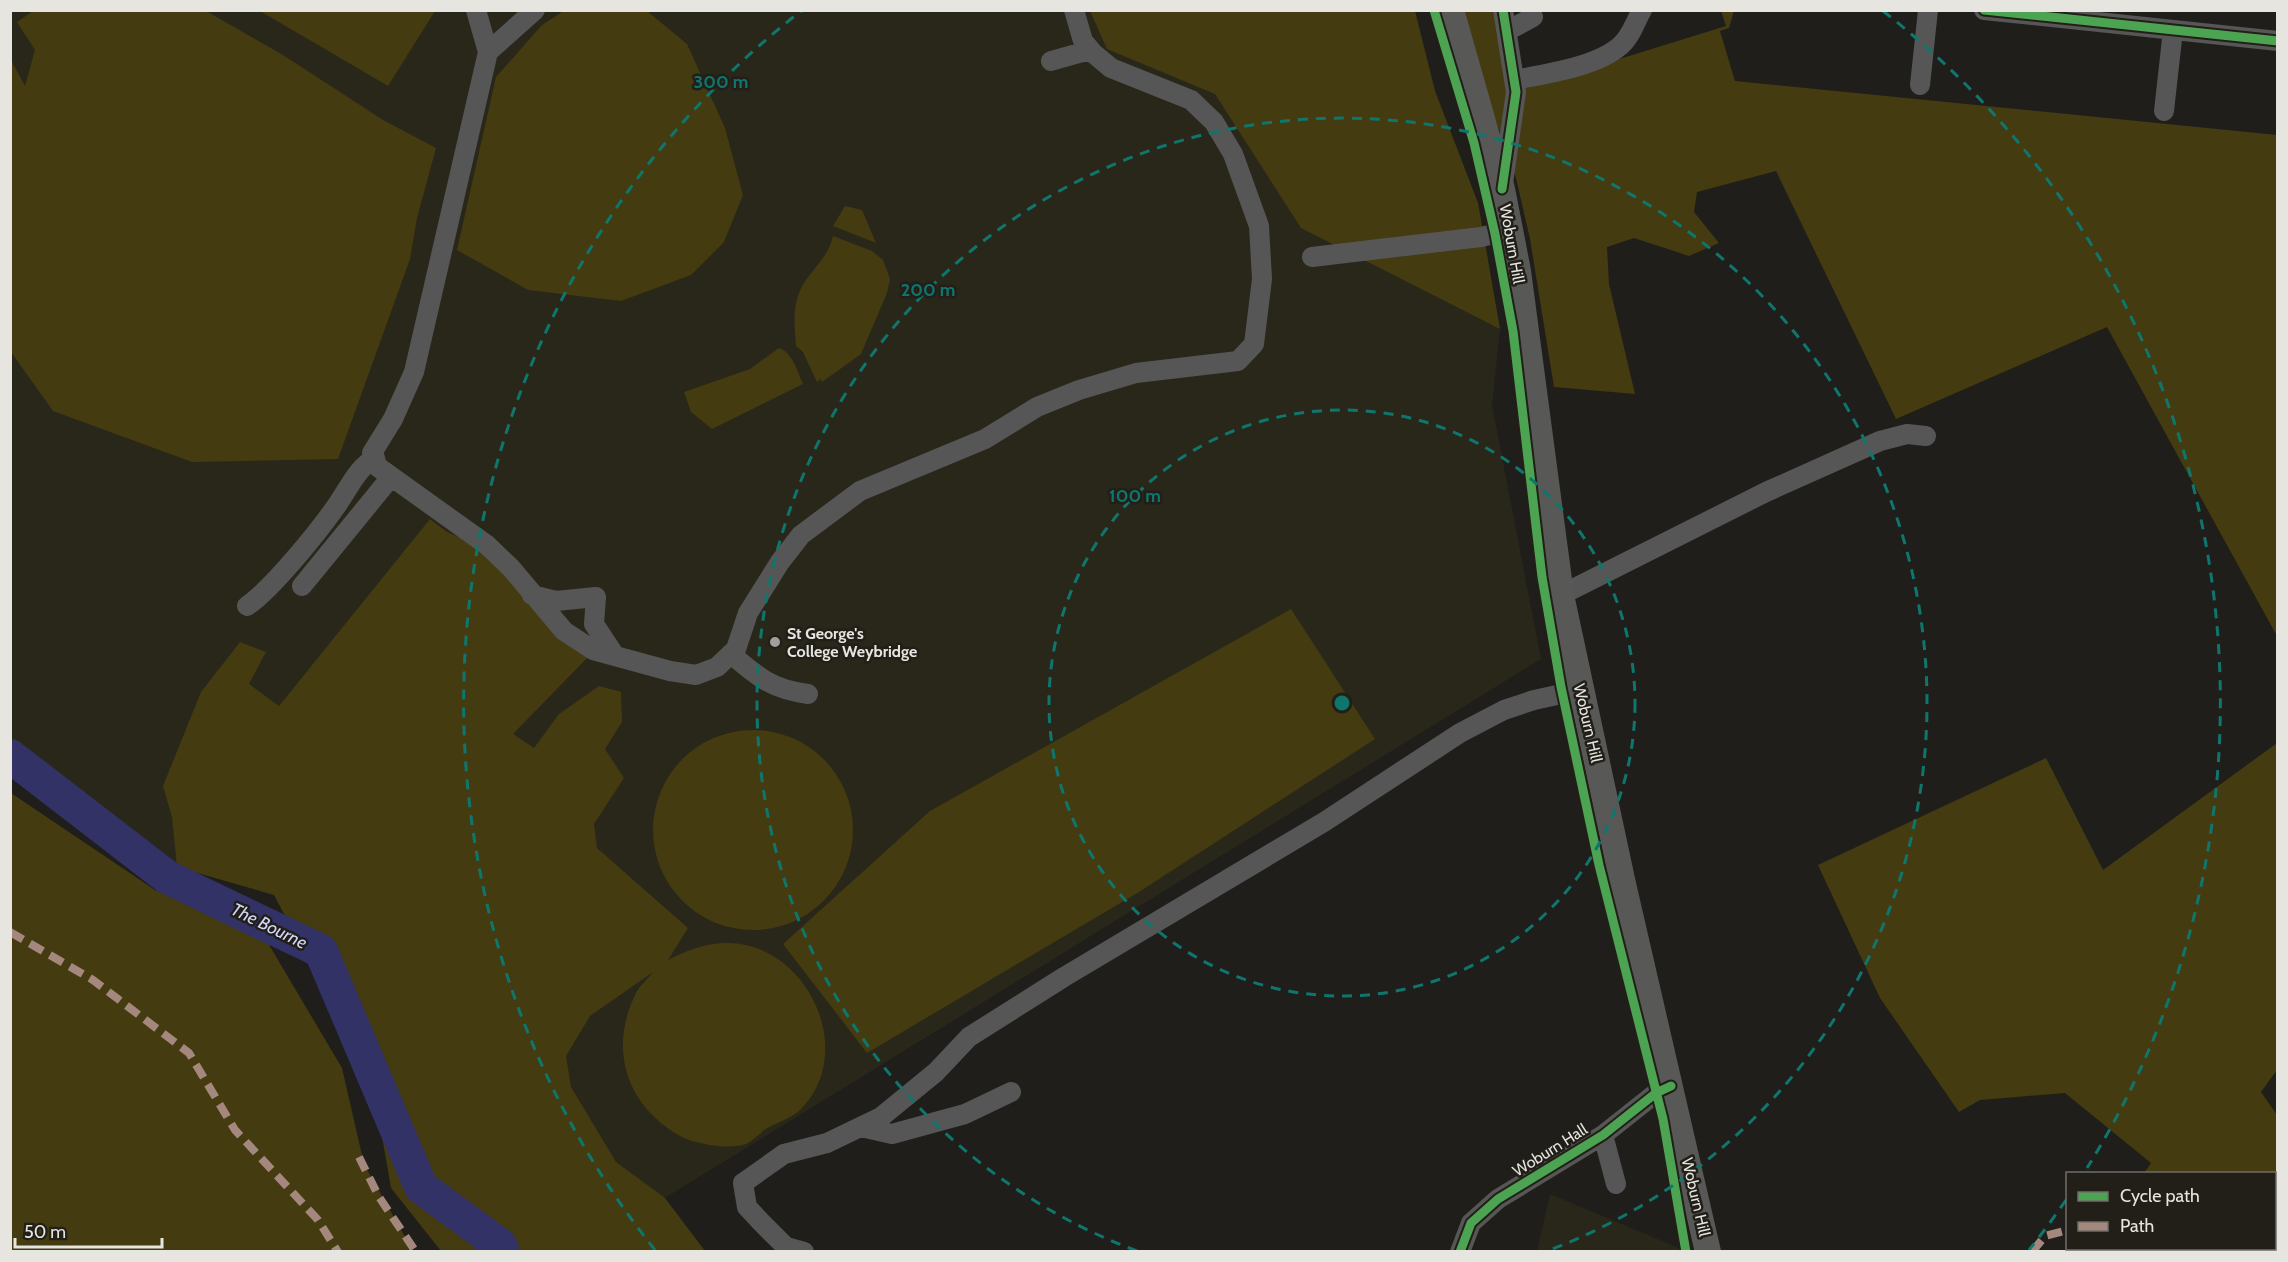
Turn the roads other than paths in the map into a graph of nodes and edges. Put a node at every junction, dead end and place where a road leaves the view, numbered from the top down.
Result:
1 (535, 10) edge
2 (1074, 10) edge
3 (1451, 10) edge
4 (1503, 10) edge
5 (1642, 10) edge
6 (1928, 10) edge
7 (1984, 10) edge
8 (2049, 14) edge
9 (480, 15) edge
10 (1533, 18) edge
11 (2173, 30) junction
12 (1507, 31) junction
13 (2277, 41) edge
14 (1090, 50) junction
15 (488, 52) junction
16 (1051, 61) dead end
17 (1515, 80) junction
18 (1920, 85) dead end
19 (2164, 111) dead end
20 (1502, 189) junction
21 (1510, 230) junction
22 (1312, 257) dead end
23 (1926, 436) dead end
24 (375, 458) junction
25 (391, 477) junction
26 (302, 586) dead end
27 (532, 595) junction
28 (1561, 595) junction
29 (247, 606) dead end
30 (731, 654) junction
31 (615, 656) junction
32 (1580, 690) junction
33 (808, 694) dead end
34 (1671, 1086) junction
35 (1011, 1092) dead end
36 (861, 1127) junction
37 (1603, 1135) junction
38 (1616, 1185) dead end
39 (804, 1251) edge
40 (1460, 1251) edge
41 (1708, 1251) edge

1 - 15 street
2 - 14 street
3 - 20 main road, Woburn Hill
4 - 12 street, Woburn Hill
5 - 17 street
6 - 18 street
7 - 8 street
8 - 11 street
9 - 15 street
10 - 12 street
11 - 13 street
11 - 19 street
12 - 17 street, Woburn Hill
14 - 16 street
14 - 30 street
15 - 24 street
17 - 20 street, Woburn Hill
20 - 21 main road, Woburn Hill
21 - 22 street
21 - 28 main road, Woburn Hill
23 - 28 street
24 - 25 street
24 - 29 street
25 - 26 street
25 - 27 street
27 - 31 street
27 - 31 street
28 - 32 main road, Woburn Hill
30 - 31 street
30 - 33 street
32 - 34 main road, Woburn Hill
32 - 36 street
34 - 37 street, Woburn Hall
34 - 41 main road, Woburn Hill
35 - 36 street
36 - 39 street
37 - 38 street
37 - 40 street, Woburn Hall

